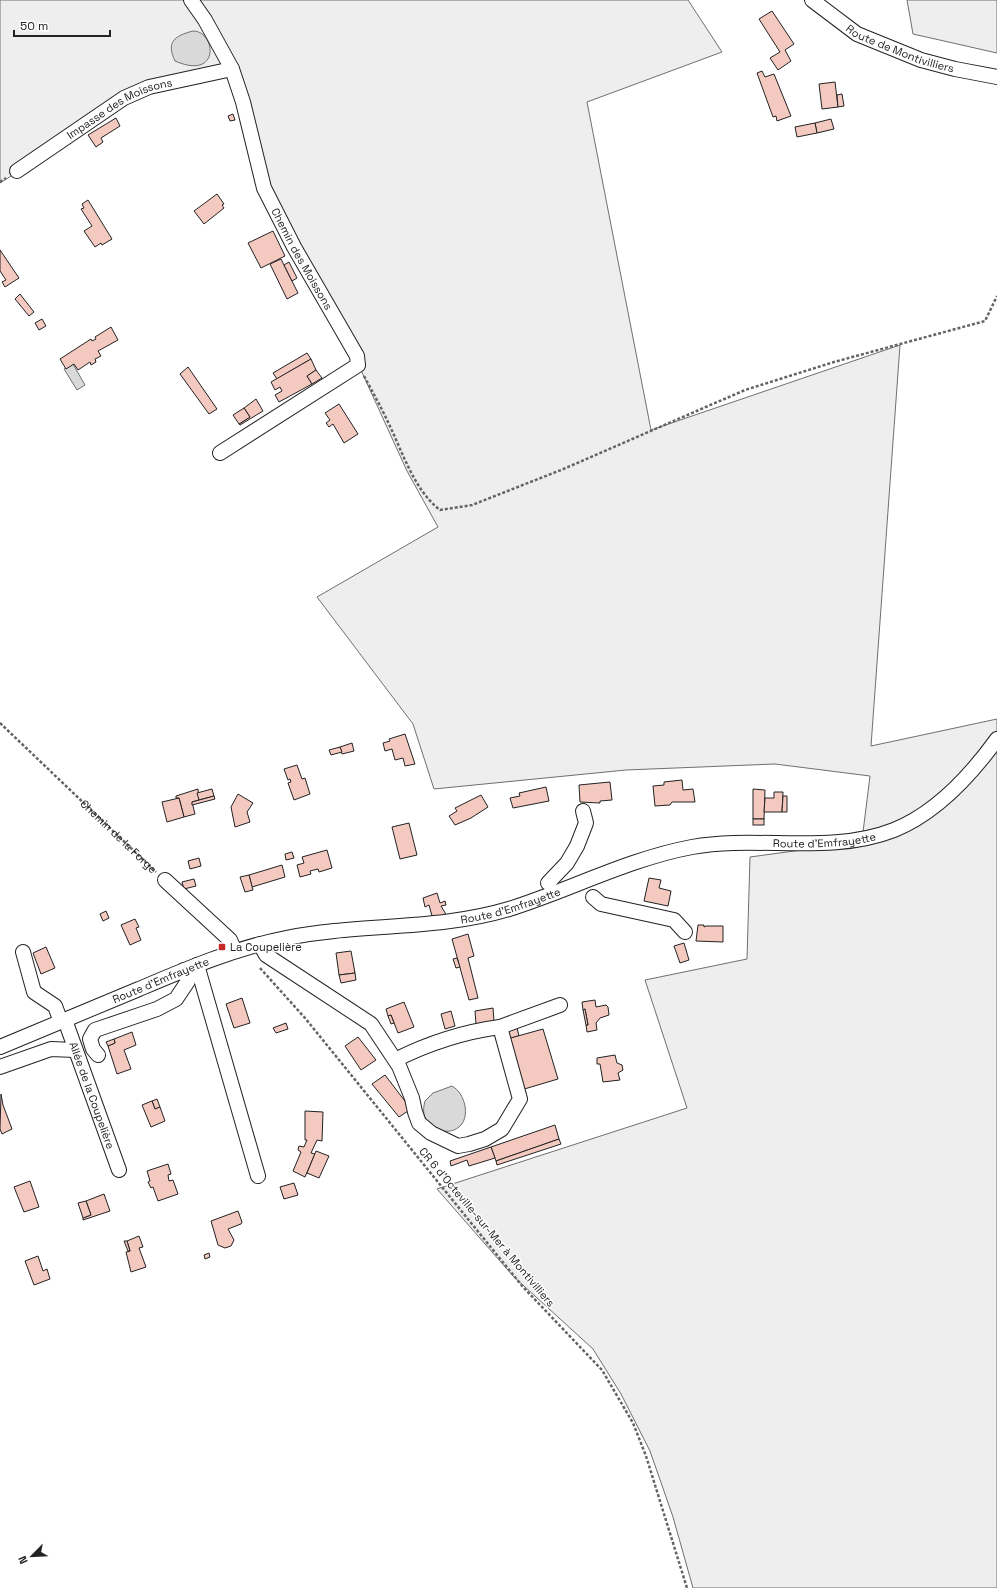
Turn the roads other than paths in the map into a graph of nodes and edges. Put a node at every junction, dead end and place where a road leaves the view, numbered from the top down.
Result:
1 (191, 0) edge
2 (812, 0) edge
3 (232, 69) junction
4 (997, 77) edge
5 (17, 171) dead end
6 (220, 453) dead end
7 (997, 739) edge
8 (583, 811) dead end
9 (165, 880) road end
10 (548, 883) dead end
11 (593, 897) dead end
12 (685, 932) dead end
13 (260, 944) junction
14 (23, 952) dead end
15 (235, 952) junction
16 (197, 965) junction
17 (184, 970) junction
18 (560, 1005) dead end
19 (63, 1021) junction
20 (500, 1027) junction
21 (0, 1047) edge
22 (75, 1050) junction
23 (98, 1055) dead end
24 (395, 1060) junction
25 (0, 1067) edge
26 (118, 1170) dead end
27 (258, 1176) dead end

1 - 3 street, Chemin des Moissons
2 - 4 street, Route de Montivilliers
3 - 5 street, Impasse des Moissons
3 - 6 street, Chemin des Moissons
7 - 13 street, Route d'Emfrayette
8 - 10 street
9 - 15 street, Chemin de la Forge
11 - 12 street
13 - 15 street, Route d'Emfrayette
13 - 24 street
14 - 19 street, Allée de la Coupelière
15 - 16 street, Route d'Emfrayette
16 - 17 street, Route d'Emfrayette
16 - 27 street
17 - 19 street, Route d'Emfrayette
17 - 23 street
18 - 20 street
19 - 21 street, Route d'Emfrayette
19 - 22 street, Allée de la Coupelière
20 - 24 street
20 - 24 street
22 - 25 street
22 - 26 street, Allée de la Coupelière

